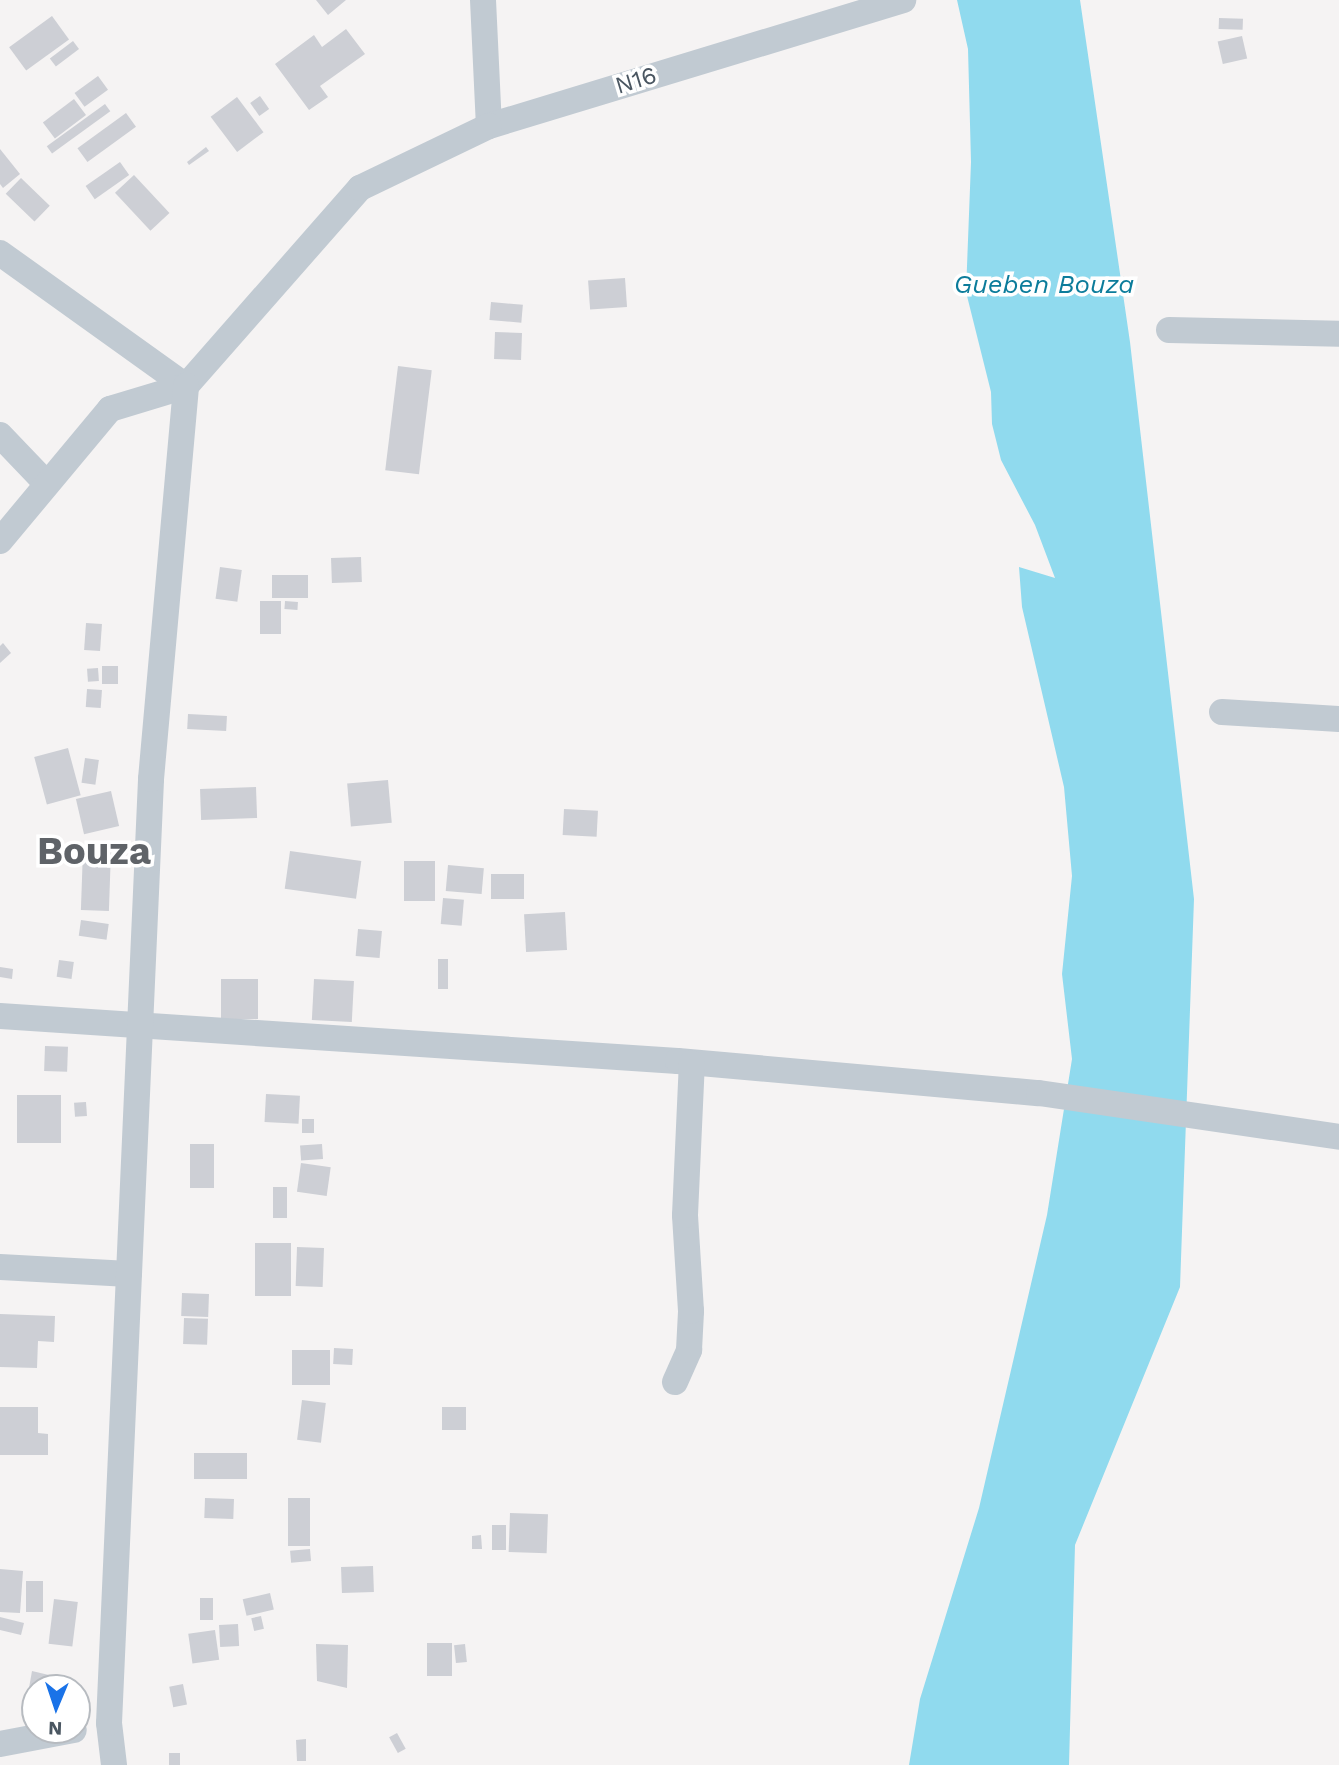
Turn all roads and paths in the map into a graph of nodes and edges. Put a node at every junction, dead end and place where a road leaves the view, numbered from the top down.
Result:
1 (483, 0) edge
2 (903, 0) edge
3 (489, 126) junction
4 (0, 253) edge
5 (1169, 330) dead end
6 (1339, 334) edge
7 (186, 386) junction
8 (0, 435) edge
9 (44, 482) junction
10 (0, 541) edge
11 (1222, 712) dead end
12 (1339, 719) edge
13 (0, 1016) edge
14 (141, 1025) junction
15 (692, 1063) junction
16 (1339, 1137) edge
17 (0, 1267) edge
18 (130, 1273) junction
19 (676, 1382) dead end
20 (110, 1723) junction
21 (91, 1727) edge
22 (21, 1740) edge
23 (0, 1744) edge
24 (114, 1765) edge

1 - 3 street
2 - 3 street, N16
3 - 7 street, N16
4 - 7 street
5 - 6 street
7 - 9 street
7 - 14 street
8 - 9 street
9 - 10 street
11 - 12 street
13 - 14 street
14 - 15 street
14 - 18 street
15 - 16 street
15 - 19 street
17 - 18 street
18 - 20 street
20 - 21 street
20 - 24 street
22 - 23 street

